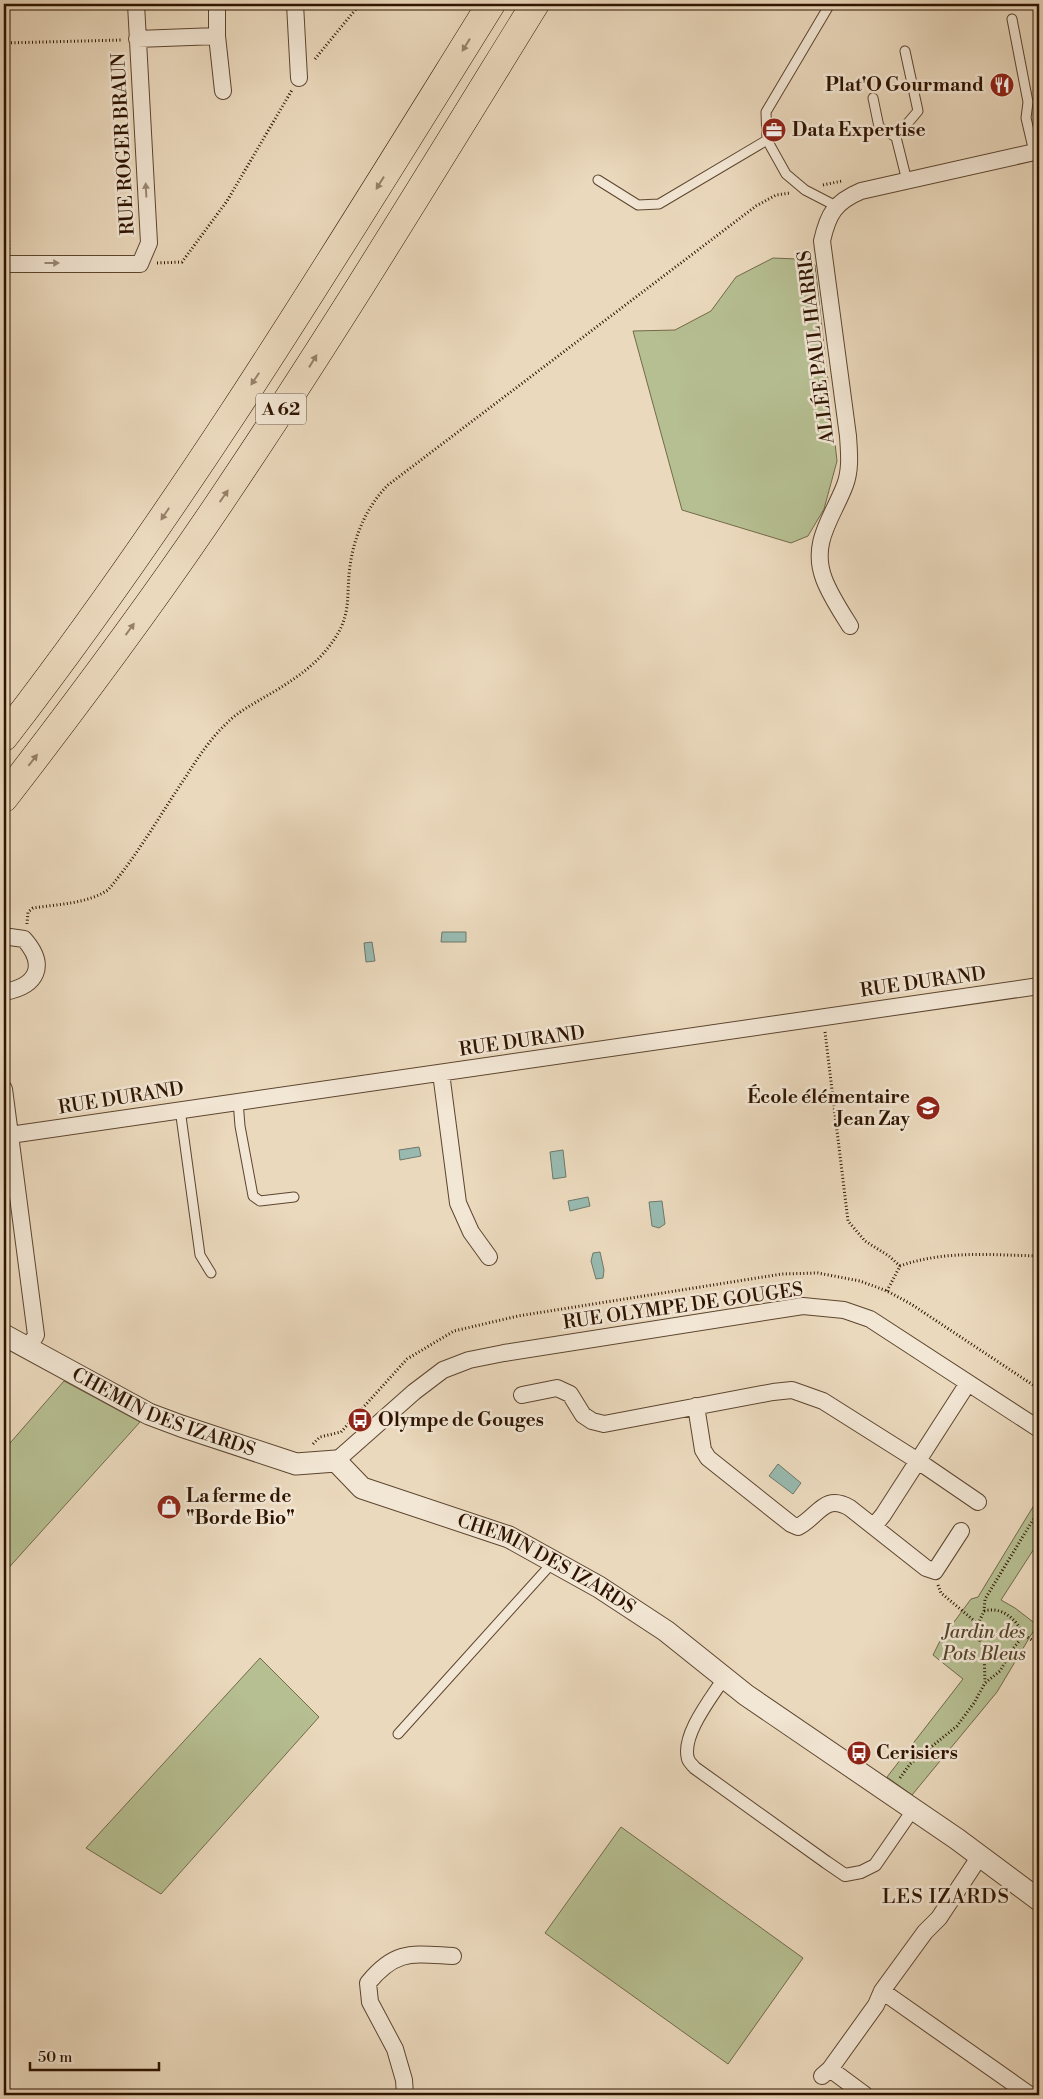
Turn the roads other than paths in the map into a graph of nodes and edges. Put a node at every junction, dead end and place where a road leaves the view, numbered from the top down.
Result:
1 (136, 4) edge
2 (217, 4) edge
3 (295, 4) edge
4 (491, 4) edge
5 (535, 4) edge
6 (830, 4) edge
7 (1012, 19) dead end
8 (217, 36) junction
9 (137, 39) junction
10 (905, 51) dead end
11 (299, 78) road end
12 (223, 91) dead end
13 (873, 98) dead end
14 (896, 137) junction
15 (767, 140) junction
16 (1036, 152) edge
17 (598, 180) dead end
18 (907, 181) junction
19 (836, 206) junction
20 (7, 263) edge
21 (850, 626) dead end
22 (4, 737) edge
23 (4, 798) edge
24 (4, 938) edge
25 (1039, 986) edge
26 (4, 992) edge
27 (441, 1073) junction
28 (4, 1089) edge
29 (238, 1101) junction
30 (180, 1109) junction
31 (10, 1135) junction
32 (294, 1197) dead end
33 (489, 1257) dead end
34 (211, 1273) dead end
35 (4, 1334) edge
36 (28, 1348) junction
37 (968, 1383) junction
38 (522, 1396) dead end
39 (696, 1406) junction
40 (1039, 1429) edge
41 (336, 1461) junction
42 (918, 1461) junction
43 (978, 1502) dead end
44 (874, 1526) junction
45 (961, 1531) dead end
46 (554, 1561) junction
47 (724, 1678) junction
48 (398, 1734) dead end
49 (913, 1810) junction
50 (980, 1856) junction
51 (1039, 1900) edge
52 (453, 1956) dead end
53 (882, 1991) junction
54 (406, 2095) edge
55 (865, 2095) edge
56 (1030, 2095) edge

1 - 9 street, RUE ROGER BRAUN
2 - 8 street
3 - 11 street
4 -> 22 highway, A 62
23 -> 5 highway, A 62
6 - 15 lane
7 - 16 lane
8 - 9 street
8 - 12 street
20 -> 9 street, RUE ROGER BRAUN
10 - 14 lane
13 - 14 lane
14 - 18 lane
15 - 17 lane
15 - 19 lane
16 - 18 street
18 - 19 street
19 - 21 street, ALLÉE PAUL HARRIS
24 - 26 street
25 - 27 street, RUE DURAND
27 - 29 street, RUE DURAND
27 - 33 street
28 - 31 street
29 - 30 street, RUE DURAND
29 - 32 lane
30 - 31 street, RUE DURAND
30 - 34 lane
31 - 36 street
35 - 36 street, CHEMIN DES IZARDS
36 - 41 street, CHEMIN DES IZARDS
37 - 40 street, RUE OLYMPE DE GOUGES
37 - 41 street, RUE OLYMPE DE GOUGES
37 - 42 street
38 - 39 street
39 - 42 street
39 - 44 street
41 - 46 street, CHEMIN DES IZARDS
42 - 43 street
42 - 44 street
44 - 45 street
46 - 47 street, CHEMIN DES IZARDS
46 - 48 lane
47 - 49 street, CHEMIN DES IZARDS
47 - 49 street
49 - 50 street, CHEMIN DES IZARDS
50 - 51 street, CHEMIN DES IZARDS
50 - 53 street
52 - 54 street
53 - 55 street
53 - 56 street

